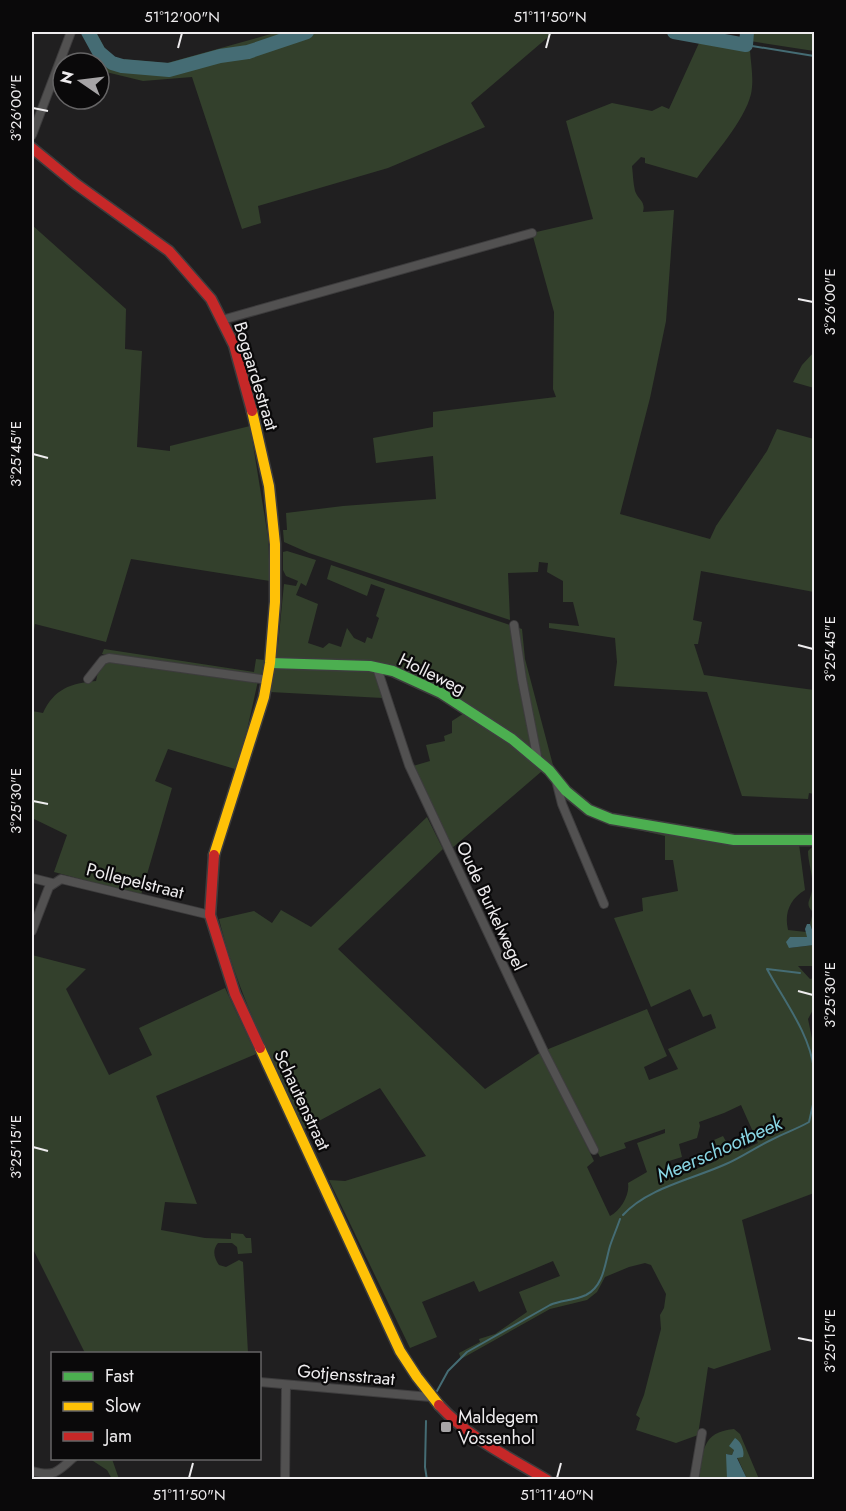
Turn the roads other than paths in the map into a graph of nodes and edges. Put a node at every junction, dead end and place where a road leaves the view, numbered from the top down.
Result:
1 (71, 32) edge
2 (32, 135) edge
3 (32, 148) edge
4 (532, 233) dead end
5 (222, 320) junction
6 (514, 625) dead end
7 (270, 663) junction
8 (377, 668) junction
9 (88, 679) dead end
10 (268, 680) junction
11 (538, 761) junction
12 (556, 778) junction
13 (814, 840) edge
14 (32, 878) edge
15 (52, 883) junction
16 (604, 904) dead end
17 (210, 915) junction
18 (32, 931) edge
19 (594, 1150) dead end
20 (261, 1382) edge
21 (286, 1384) junction
22 (430, 1397) junction
23 (702, 1433) dead end
24 (71, 1460) edge
25 (32, 1471) edge
26 (285, 1479) edge
27 (547, 1479) edge
28 (694, 1479) edge

1 - 2 street
3 - 5 street, Bogaardestraat
4 - 5 street
5 - 7 street, Bogaardestraat
6 - 11 street
7 - 8 street, Holleweg
7 - 10 street, Schautenstraat
8 - 11 street, Holleweg
8 - 19 street, Oude Burkelwegel
9 - 10 street
10 - 17 street, Schautenstraat
11 - 12 street, Holleweg
12 - 13 street, Holleweg
12 - 16 street
14 - 15 street, Pollepelstraat
15 - 17 street, Pollepelstraat
15 - 18 street
17 - 22 street, Schautenstraat
20 - 21 street, Gotjensstraat
21 - 22 street, Gotjensstraat
21 - 26 street
22 - 27 street, Schautenstraat
23 - 28 street
24 - 25 street

